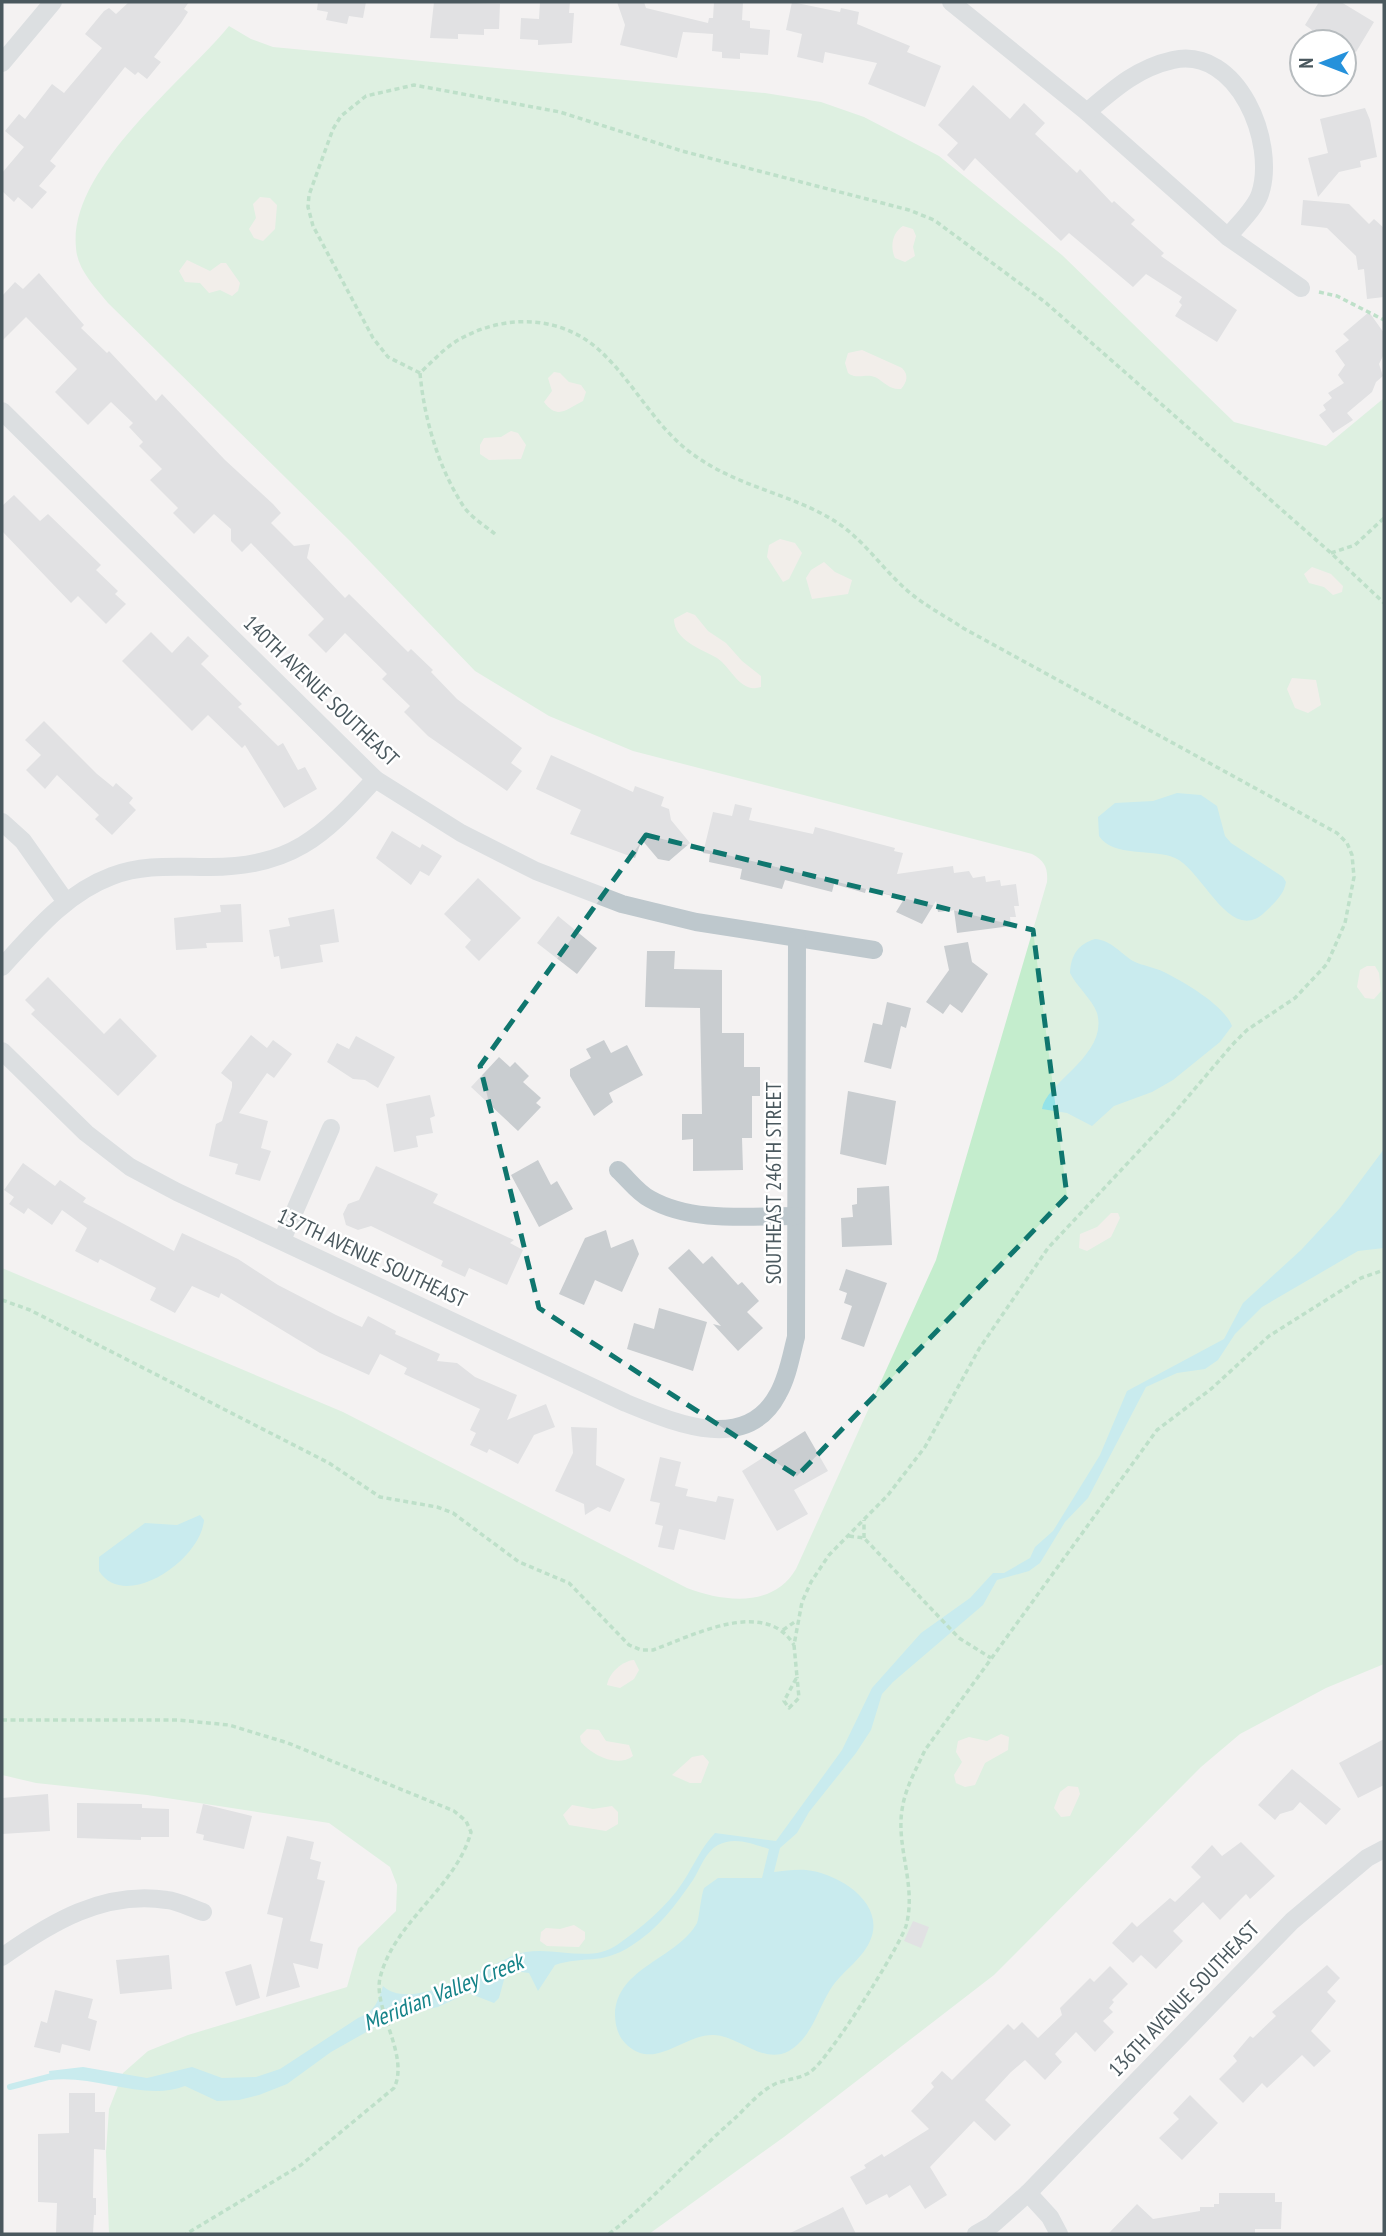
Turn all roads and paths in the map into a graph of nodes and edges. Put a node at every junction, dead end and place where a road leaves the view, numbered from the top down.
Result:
1 (53, 2) edge
2 (951, 2) edge
3 (2, 64) edge
4 (1087, 112) junction
5 (1228, 237) junction
6 (1301, 288) joint
7 (1384, 320) edge
8 (420, 373) junction
9 (2, 411) edge
10 (1384, 518) edge
11 (495, 534) dead end
12 (1331, 552) junction
13 (1384, 603) edge
14 (375, 779) junction
15 (2, 822) edge
16 (66, 902) junction
17 (797, 939) junction
18 (874, 950) dead end
19 (2, 967) edge
20 (2, 1051) edge
21 (331, 1128) dead end
22 (618, 1170) dead end
23 (796, 1216) junction
24 (282, 1240) junction
25 (1384, 1270) edge
26 (2, 1300) edge
27 (758, 1416) joint
28 (865, 1518) junction
29 (847, 1537) junction
30 (864, 1538) junction
31 (798, 1619) junction
32 (781, 1631) junction
33 (794, 1645) junction
34 (991, 1658) junction
35 (797, 1677) junction
36 (2, 1720) edge
37 (1384, 1849) edge
38 (203, 1912) dead end
39 (2, 1957) edge
40 (1028, 2193) junction
41 (186, 2234) edge
42 (609, 2234) edge
43 (976, 2234) edge
44 (1059, 2234) edge

1 - 3 street
2 - 4 street
4 - 5 street
4 - 5 street
5 - 6 street
6 - 7 path
8 - 11 path
8 - 12 path
8 - 28 path
9 - 14 street, 140TH AVENUE SOUTHEAST
10 - 12 path
12 - 13 path
14 - 16 street
14 - 17 street, 140TH AVENUE SOUTHEAST
15 - 16 street
16 - 19 street
17 - 18 street, 140TH AVENUE SOUTHEAST
17 - 23 street, SOUTHEAST 246TH STREET
20 - 24 street, 137TH AVENUE SOUTHEAST
21 - 24 street
22 - 23 street
23 - 27 street, SOUTHEAST 246TH STREET
24 - 27 street, 137TH AVENUE SOUTHEAST
25 - 34 path
26 - 32 path
28 - 29 path
28 - 30 path
29 - 30 path
29 - 31 path
30 - 34 path
31 - 32 path
31 - 33 path
32 - 33 path
33 - 35 path
34 - 42 path
35 - 35 path
36 - 41 path
37 - 40 street, 136TH AVENUE SOUTHEAST
38 - 39 street
40 - 43 street, 136TH AVENUE SOUTHEAST
40 - 44 street

